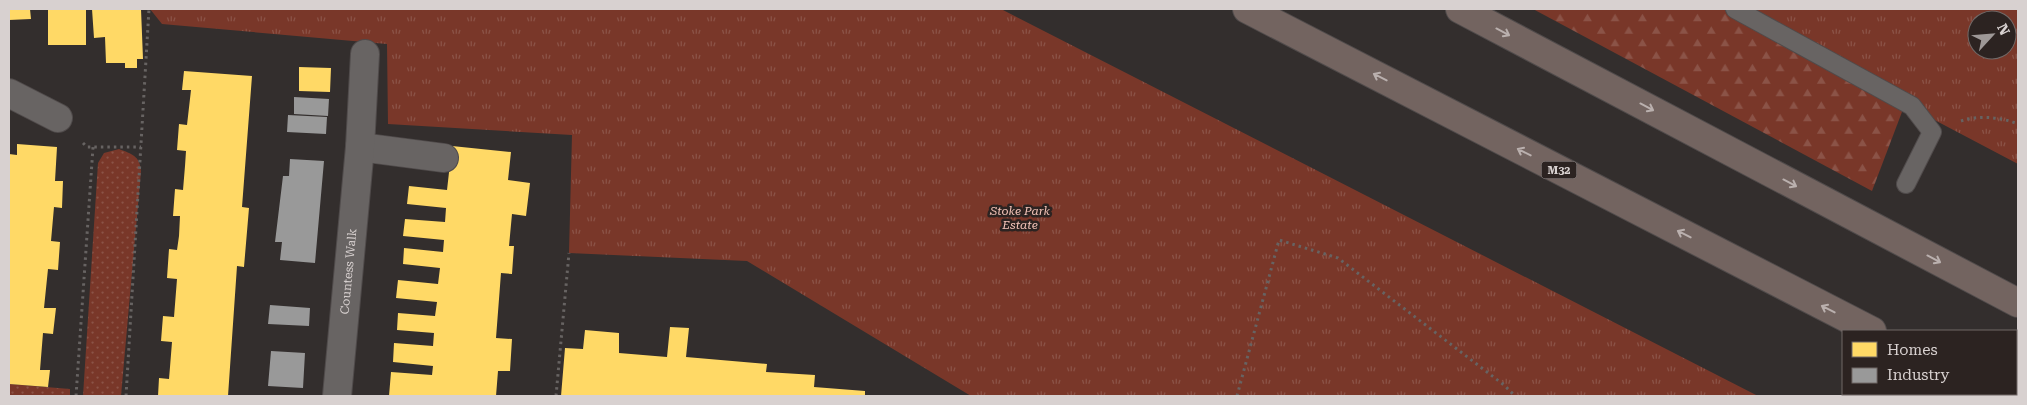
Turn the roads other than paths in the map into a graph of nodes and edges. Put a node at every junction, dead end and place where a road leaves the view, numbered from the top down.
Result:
1 (1247, 9) edge
2 (1460, 9) edge
3 (1735, 9) edge
4 (365, 54) dead end
5 (9, 93) edge
6 (58, 118) road end
7 (360, 147) junction
8 (444, 158) dead end
9 (1906, 184) dead end
10 (2018, 303) edge
11 (1870, 330) edge
12 (337, 396) edge

11 -> 1 highway, M32
2 -> 10 highway
3 - 9 lane
4 - 7 street, Countess Walk
5 - 6 street
7 - 8 street
7 - 12 street, Countess Walk

